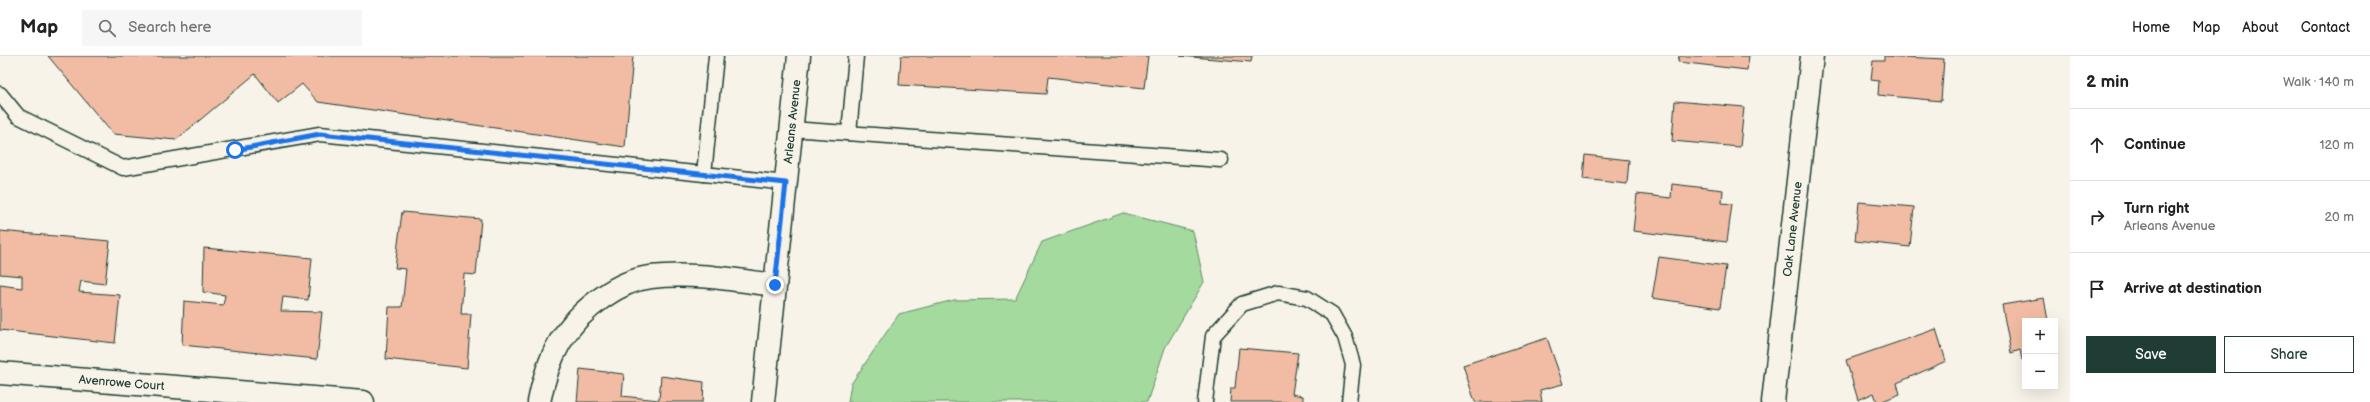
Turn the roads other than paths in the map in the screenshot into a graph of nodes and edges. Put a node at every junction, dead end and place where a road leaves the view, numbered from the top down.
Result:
1 (716, 56) edge
2 (799, 56) edge
3 (856, 56) edge
4 (1812, 56) edge
5 (0, 94) edge
6 (791, 129) junction
7 (849, 133) junction
8 (1221, 160) dead end
9 (704, 174) junction
10 (786, 183) junction
11 (775, 285) junction
12 (0, 372) edge
13 (363, 402) edge
14 (538, 402) edge
15 (763, 402) edge
16 (1205, 402) edge
17 (1349, 402) edge
18 (1773, 402) edge

1 - 9 lane
2 - 6 street, Arleans Avenue
3 - 7 lane
4 - 18 street, Oak Lane Avenue
5 - 9 lane
6 - 7 lane
6 - 10 street, Arleans Avenue
7 - 8 lane
9 - 10 lane
10 - 11 street, Arleans Avenue
11 - 14 street
11 - 15 street, Arleans Avenue
12 - 13 street, Avenrowe Court
16 - 17 lane

